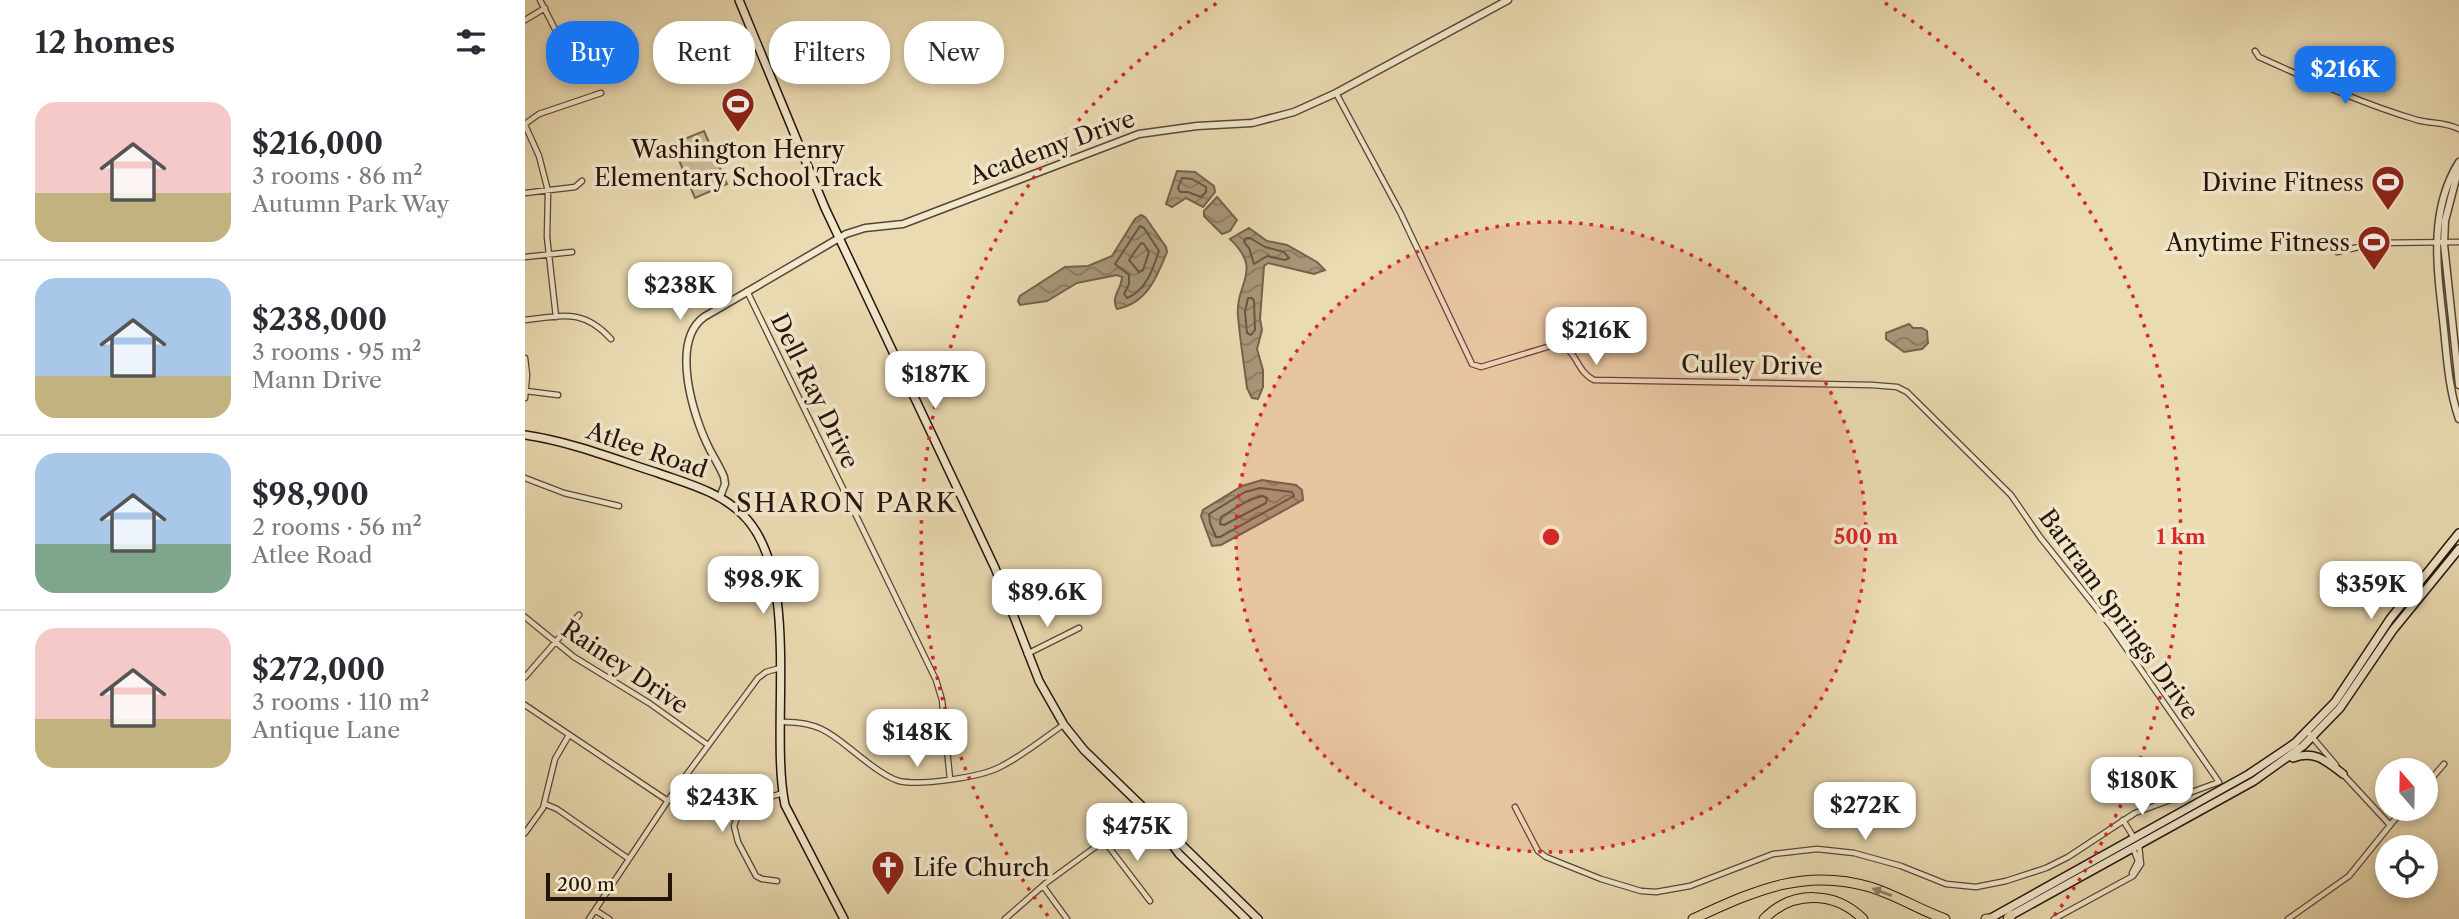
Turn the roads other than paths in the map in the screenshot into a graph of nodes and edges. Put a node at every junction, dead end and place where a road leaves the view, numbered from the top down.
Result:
1 (540, 0) edge
2 (739, 0) edge
3 (1508, 0) edge
4 (545, 8) junction
5 (525, 20) edge
6 (551, 21) edge
7 (2255, 51) dead end
8 (601, 93) dead end
9 (1336, 93) junction
10 (525, 125) edge
11 (2459, 129) edge
12 (2459, 165) edge
13 (582, 181) dead end
14 (548, 191) junction
15 (525, 193) edge
16 (839, 237) junction
17 (2459, 242) edge
18 (2440, 244) junction
19 (572, 251) dead end
20 (2337, 252) dead end
21 (549, 254) junction
22 (525, 257) edge
23 (747, 291) junction
24 (557, 317) junction
25 (525, 320) edge
26 (611, 339) dead end
27 (525, 358) edge
28 (2459, 385) edge
29 (526, 390) edge
30 (558, 395) dead end
31 (525, 398) edge
32 (2459, 419) edge
33 (525, 435) edge
34 (1987, 471) joint
35 (525, 478) edge
36 (720, 497) junction
37 (619, 506) dead end
38 (2459, 533) edge
39 (2459, 549) edge
40 (579, 615) dead end
41 (525, 617) edge
42 (1079, 628) dead end
43 (555, 642) junction
44 (1027, 654) junction
45 (781, 668) junction
46 (525, 677) edge
47 (525, 705) edge
48 (782, 722) junction
49 (1064, 725) junction
50 (2310, 734) junction
51 (569, 735) junction
52 (708, 745) junction
53 (2280, 764) junction
54 (2444, 764) dead end
55 (2438, 771) edge
56 (2343, 774) junction
57 (950, 779) junction
58 (783, 793) junction
59 (668, 801) junction
60 (545, 804) junction
61 (1515, 807) dead end
62 (1148, 811) junction
63 (2123, 820) junction
64 (2394, 821) edge
65 (2391, 825) junction
66 (525, 833) edge
67 (1105, 842) junction
68 (2133, 845) junction
69 (629, 859) junction
70 (777, 881) dead end
71 (1044, 886) junction
72 (1150, 901) dead end
73 (595, 910) junction
74 (2008, 918) edge
75 (589, 919) edge
76 (608, 919) edge
77 (844, 919) edge
78 (1005, 919) edge
79 (1067, 919) edge
80 (1246, 919) edge
81 (1258, 919) edge
82 (1693, 919) edge
83 (1764, 919) edge
84 (1863, 919) edge
85 (1945, 919) edge
86 (1988, 919) edge
87 (2054, 919) edge
88 (2288, 919) edge

1 - 4 street
2 - 16 main road
3 - 9 street, Academy Drive
4 - 5 street
4 - 6 street
7 - 11 street
8 - 10 street
9 - 16 street, Academy Drive
9 - 34 street, Culley Drive
10 - 14 street
12 - 18 street
13 - 14 street
14 - 15 street
14 - 21 street
16 - 23 street, Academy Drive
16 - 44 main road
17 - 18 street
18 - 20 street
18 - 28 street
18 - 32 street
19 - 21 street
21 - 22 street
21 - 24 street
23 - 36 street, Academy Drive
23 - 57 street, Dell-Ray Drive
24 - 25 street
24 - 26 street
27 - 29 street
29 - 30 street
29 - 31 street
33 - 36 main road, Atlee Road
34 - 63 street, Bartram Springs Drive
35 - 37 street
36 - 45 main road, Atlee Road
38 - 50 main road
39 - 50 main road
40 - 43 street
41 - 43 street, Rainey Drive
42 - 44 street
43 - 46 street
43 - 52 street, Rainey Drive
44 - 49 main road
45 - 48 main road, Atlee Road
45 - 52 street
47 - 51 street
48 - 57 street
48 - 58 main road, Atlee Road
49 - 57 street
49 - 62 main road
50 - 53 main road
50 - 56 street
50 - 68 main road
51 - 59 street
51 - 60 street
52 - 59 street
53 - 56 main road
53 - 68 main road
54 - 55 street
56 - 65 street
58 - 70 street
58 - 77 main road, Atlee Road
59 - 69 street
60 - 66 street
60 - 69 street
61 - 63 street
62 - 67 street
62 - 80 main road
62 - 81 main road
63 - 68 street
64 - 65 street
65 - 88 street
67 - 71 street
67 - 72 street
68 - 74 main road
68 - 86 main road
68 - 87 street
69 - 73 street
71 - 78 street
71 - 79 street
73 - 75 street
73 - 76 street
85 -> 82 highway
83 - 84 highway

